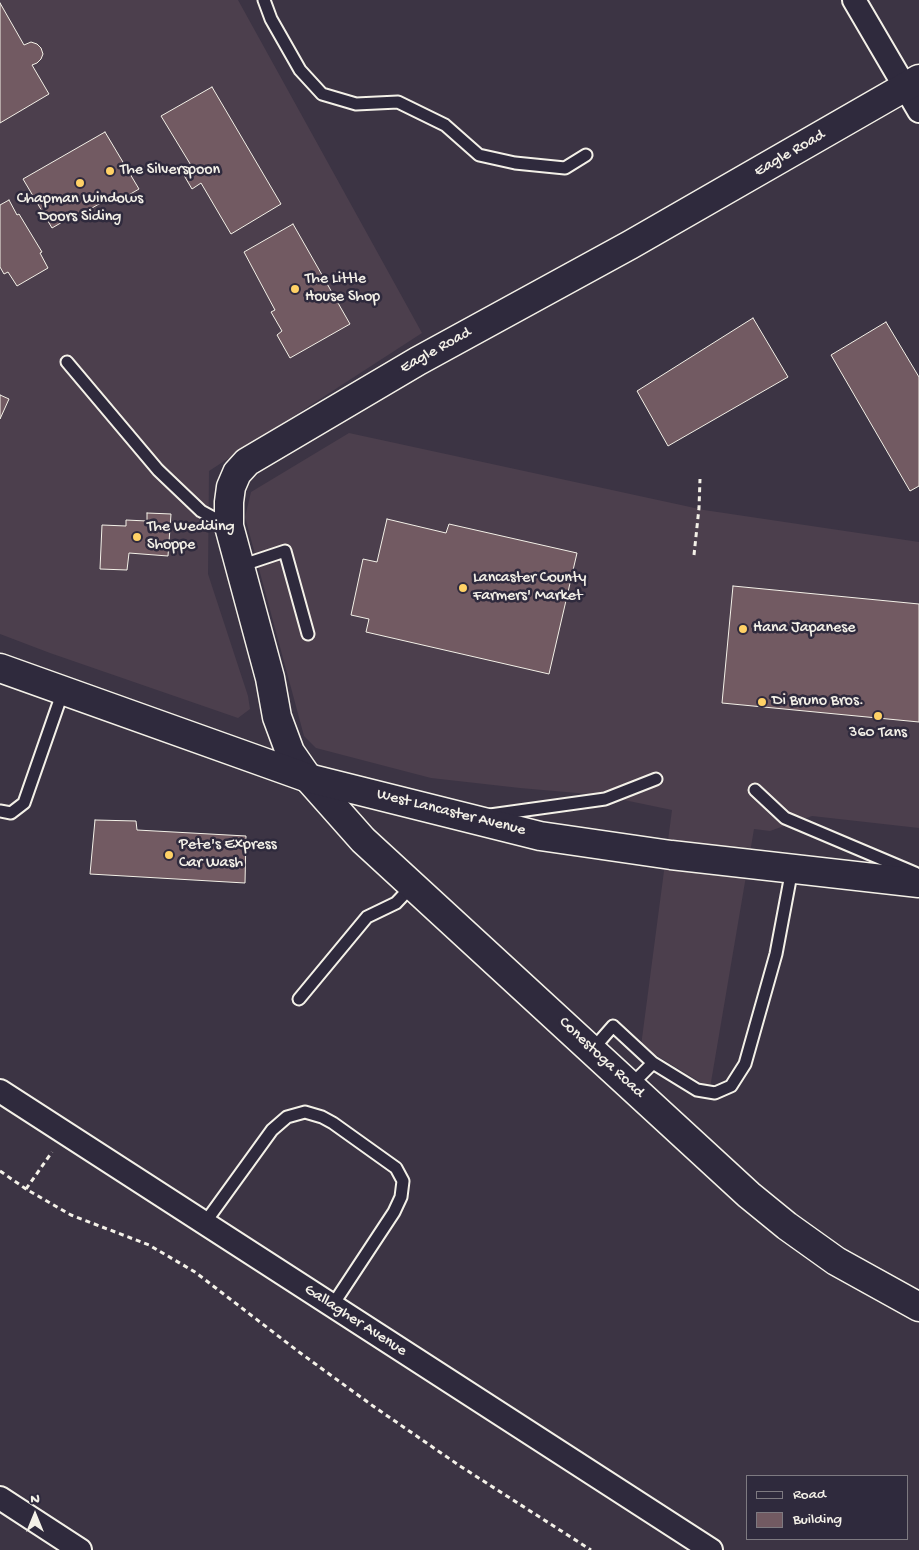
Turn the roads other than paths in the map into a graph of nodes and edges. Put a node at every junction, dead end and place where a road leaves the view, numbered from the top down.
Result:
1 (264, 0) edge
2 (854, 0) edge
3 (912, 83) edge
4 (919, 111) edge
5 (586, 155) dead end
6 (67, 362) dead end
7 (229, 526) junction
8 (240, 566) junction
9 (308, 634) dead end
10 (0, 668) edge
11 (62, 691) junction
12 (308, 778) junction
13 (656, 779) dead end
14 (756, 790) dead end
15 (0, 811) edge
16 (468, 818) junction
17 (792, 869) junction
18 (919, 874) edge
19 (919, 883) edge
20 (413, 885) junction
21 (298, 998) dead end
22 (592, 1050) junction
23 (652, 1063) junction
24 (630, 1086) junction
25 (0, 1091) edge
26 (204, 1224) junction
27 (332, 1306) junction
28 (919, 1307) edge
29 (0, 1498) edge
30 (80, 1550) edge
31 (711, 1550) edge

1 - 5 lane
2 - 3 street
3 - 4 street
3 - 7 main road, Eagle Road
6 - 7 lane
7 - 8 main road, Eagle Road
8 - 9 lane
8 - 12 main road, Eagle Road
10 - 11 main road, West Lancaster Avenue
11 - 12 main road, West Lancaster Avenue
11 - 15 lane
12 - 16 main road, West Lancaster Avenue
12 - 20 main road, Conestoga Road
13 - 16 lane
14 - 18 lane
16 - 17 main road, West Lancaster Avenue
17 - 19 main road, West Lancaster Avenue
17 - 23 lane
20 - 21 lane
20 - 22 main road, Conestoga Road
22 - 23 lane
22 - 24 main road, Conestoga Road
23 - 24 lane
24 - 28 main road, Conestoga Road
25 - 26 street, Gallagher Avenue
26 - 27 street, Gallagher Avenue
26 - 27 lane
27 - 31 street, Gallagher Avenue
29 - 30 street

